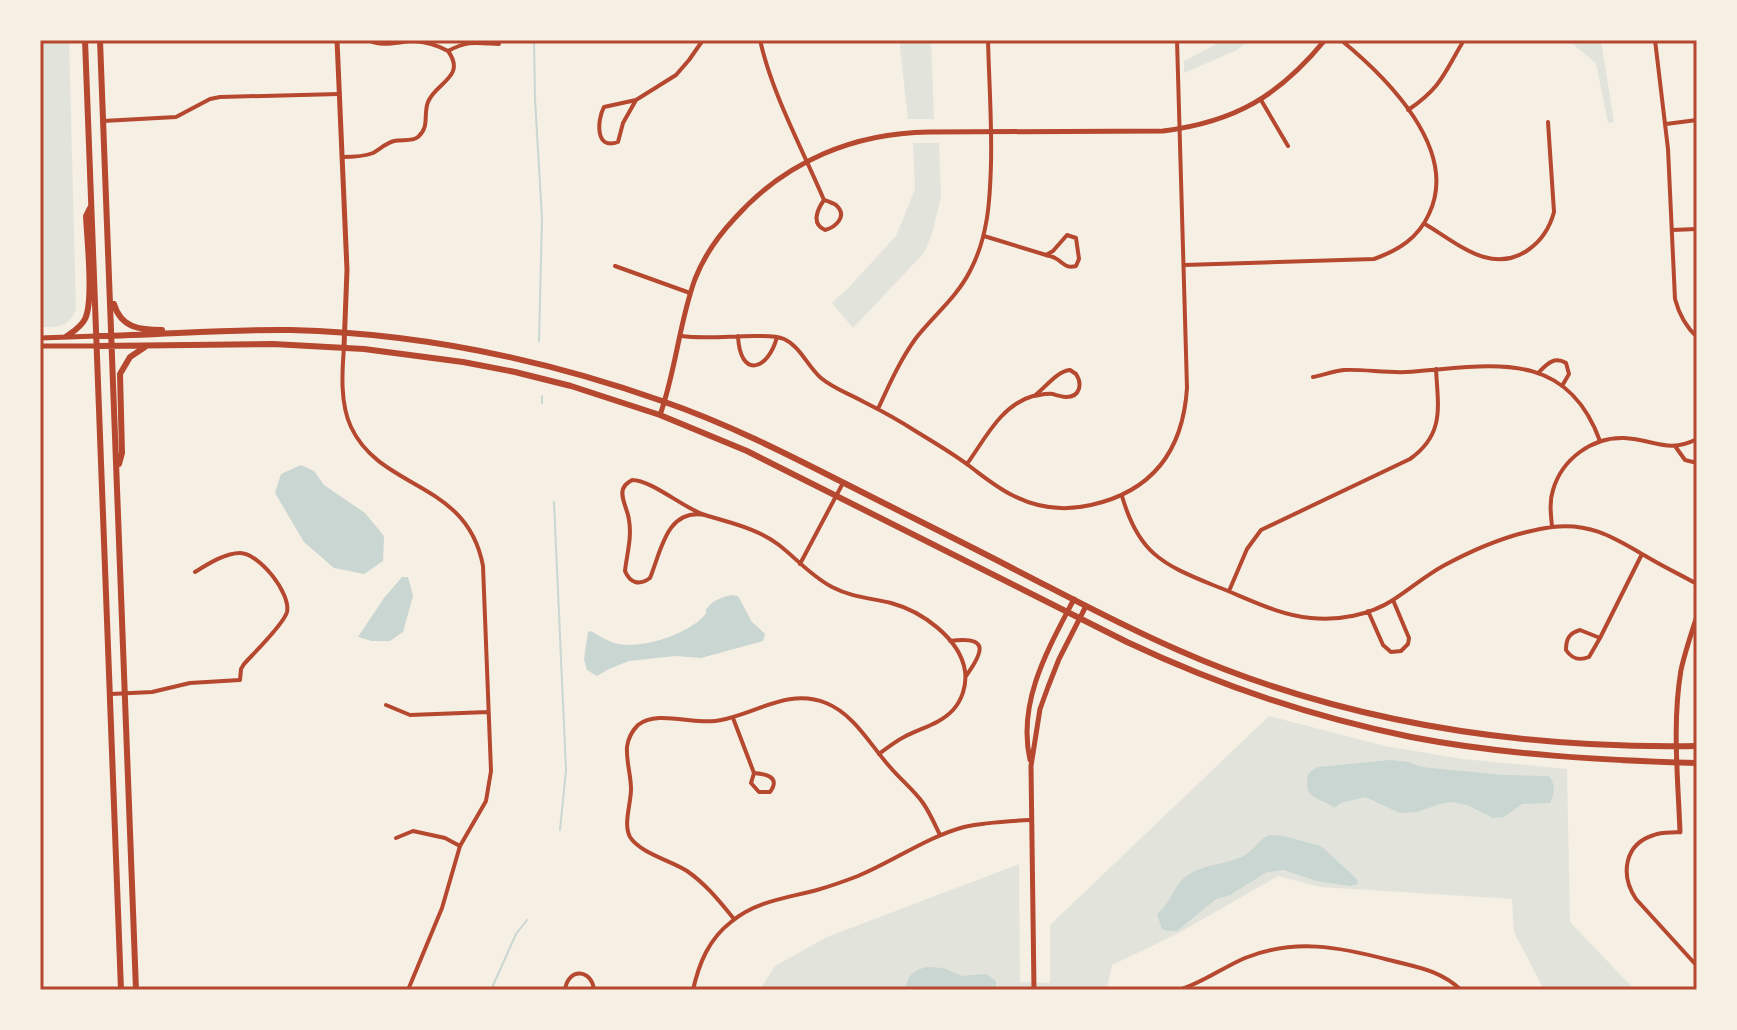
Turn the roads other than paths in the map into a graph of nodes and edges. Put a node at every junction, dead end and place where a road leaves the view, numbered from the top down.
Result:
1 (85, 40) edge
2 (100, 40) edge
3 (337, 40) edge
4 (368, 40) edge
5 (703, 40) edge
6 (760, 40) edge
7 (988, 40) edge
8 (1177, 40) edge
9 (1325, 40) edge
10 (1341, 40) edge
11 (1464, 40) edge
12 (1655, 40) edge
13 (499, 44) dead end
14 (448, 51) junction
15 (339, 94) junction
16 (636, 100) junction
17 (1261, 100) junction
18 (1408, 110) junction
19 (1697, 120) edge
20 (103, 121) junction
21 (1548, 122) dead end
22 (1666, 124) junction
23 (1180, 129) junction
24 (991, 131) junction
25 (1288, 146) dead end
26 (342, 157) junction
27 (807, 160) junction
28 (824, 200) junction
29 (92, 205) junction
30 (1425, 224) junction
31 (1697, 229) edge
32 (1672, 230) junction
33 (984, 236) junction
34 (1046, 255) junction
35 (1183, 265) junction
36 (615, 266) dead end
37 (110, 289) junction
38 (690, 293) junction
39 (185, 333) junction
40 (345, 333) junction
41 (112, 335) junction
42 (678, 335) junction
43 (67, 336) junction
44 (97, 336) junction
45 (738, 336) junction
46 (777, 337) junction
47 (1697, 337) edge
48 (40, 338) edge
49 (40, 346) edge
50 (98, 346) junction
51 (113, 346) junction
52 (147, 346) junction
53 (344, 347) junction
54 (1436, 369) junction
55 (1539, 373) junction
56 (1313, 377) dead end
57 (1562, 386) junction
58 (1034, 396) junction
59 (664, 402) junction
60 (878, 409) junction
61 (660, 415) junction
62 (1697, 439) edge
63 (1600, 441) junction
64 (1675, 446) junction
65 (1697, 463) edge
66 (967, 464) junction
67 (117, 472) junction
68 (843, 483) junction
69 (836, 495) junction
70 (1122, 496) junction
71 (705, 515) junction
72 (1552, 527) junction
73 (1642, 554) junction
74 (800, 564) junction
75 (195, 572) dead end
76 (1697, 584) edge
77 (1229, 591) junction
78 (1074, 599) junction
79 (1393, 600) junction
80 (1086, 606) junction
81 (1368, 611) junction
82 (1068, 612) junction
83 (1697, 616) edge
84 (1080, 619) junction
85 (1600, 638) junction
86 (950, 641) junction
87 (966, 676) junction
88 (125, 693) junction
89 (110, 694) junction
90 (386, 705) dead end
91 (488, 712) junction
92 (733, 718) junction
93 (1677, 746) junction
94 (1697, 746) edge
95 (879, 754) junction
96 (1678, 762) junction
97 (1697, 763) edge
98 (1031, 766) junction
99 (754, 773) junction
100 (1032, 820) junction
101 (1680, 832) joint
102 (940, 835) junction
103 (396, 838) dead end
104 (460, 846) junction
105 (734, 919) junction
106 (1697, 966) edge
107 (121, 990) edge
108 (136, 990) edge
109 (408, 990) edge
110 (565, 990) edge
111 (594, 990) edge
112 (693, 990) edge
113 (1034, 990) edge
114 (1179, 990) edge
115 (1461, 990) edge

1 - 29 main road
2 - 20 main road
3 - 15 street
4 - 14 street
5 - 16 street
6 - 27 street
7 - 24 street
8 - 23 street
9 - 17 street
10 - 18 street
11 - 18 street
12 - 22 street
13 - 14 street
14 - 26 street
15 - 20 street
15 - 26 street
16 - 16 street
17 - 23 street
17 - 25 street
18 - 30 street
19 - 22 street
20 - 37 main road
21 - 30 street
22 - 32 street
23 - 24 street
23 - 35 street
24 - 27 street
24 - 33 street
26 - 40 street
27 - 28 street
27 - 38 street
28 - 28 street
29 - 43 main road
29 - 44 main road
30 - 35 street
31 - 32 street
32 - 47 street
33 - 34 street
33 - 60 street
34 - 34 street
35 - 70 street
36 - 38 street
37 - 39 main road
37 - 41 main road
38 - 42 street
39 - 40 main road
39 - 41 main road
40 - 53 street
40 - 59 main road
41 - 44 main road
41 - 51 main road
42 - 45 street
42 - 59 street
43 - 44 street
43 - 48 street
44 - 50 main road
45 - 46 street
45 - 46 street
46 - 60 street
49 - 50 street
50 - 51 main road
50 - 89 main road
51 - 52 main road
51 - 67 main road
52 - 53 main road
52 - 67 main road
53 - 61 main road
53 - 91 street
54 - 55 street
54 - 56 street
54 - 77 street
55 - 57 street
55 - 57 street
57 - 63 street
58 - 58 street
58 - 66 street
59 - 61 street
59 - 68 main road
60 - 66 street
61 - 69 main road
62 - 64 street
63 - 64 street
63 - 72 street
64 - 65 street
66 - 70 street
67 - 88 main road
68 - 69 street
68 - 78 main road
69 - 74 street
69 - 82 main road
70 - 77 street
71 - 71 street
71 - 74 street
72 - 73 street
72 - 79 street
73 - 76 street
73 - 85 street
74 - 86 street
75 - 88 street
77 - 81 street
78 - 80 main road
78 - 82 street
79 - 81 street
79 - 81 street
80 - 84 street
80 - 93 main road
82 - 84 main road
82 - 98 street
83 - 93 street
84 - 96 main road
84 - 98 street
85 - 85 street
86 - 87 street
86 - 87 street
87 - 95 street
88 - 89 street
88 - 108 main road
89 - 107 main road
90 - 91 street
91 - 104 street
92 - 95 street
92 - 99 street
92 - 105 street
93 - 94 main road
93 - 96 street
95 - 102 street
96 - 97 main road
96 - 101 street
98 - 100 street
99 - 99 street
100 - 102 street
100 - 113 street
101 - 106 street
102 - 105 street
103 - 104 street
104 - 109 street
105 - 112 street
110 - 111 street
114 - 115 street

